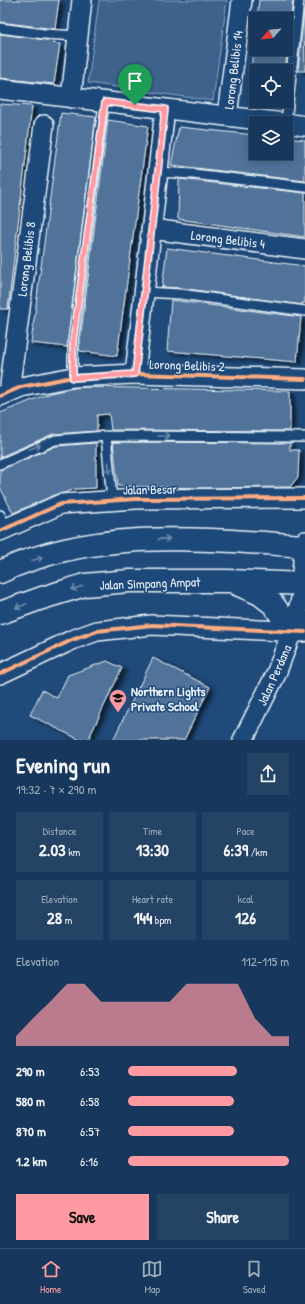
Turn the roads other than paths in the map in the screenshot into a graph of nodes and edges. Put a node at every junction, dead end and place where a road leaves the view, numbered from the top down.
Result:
1 (82, 0) edge
2 (242, 0) edge
3 (299, 0) edge
4 (0, 28) edge
5 (78, 36) junction
6 (0, 90) edge
7 (71, 98) junction
8 (105, 102) junction
9 (165, 109) junction
10 (227, 116) junction
11 (286, 116) edge
12 (249, 119) edge
13 (293, 124) edge
14 (44, 125) dead end
15 (305, 126) edge
16 (158, 172) junction
17 (305, 187) edge
18 (151, 230) junction
19 (305, 249) edge
20 (144, 292) junction
21 (305, 311) edge
22 (135, 374) junction
23 (73, 378) junction
24 (305, 379) edge
25 (5, 394) edge
26 (106, 436) junction
27 (305, 437) edge
28 (0, 464) edge
29 (305, 498) edge
30 (112, 500) junction
31 (2, 524) edge
32 (305, 544) edge
33 (0, 572) edge
34 (228, 581) junction
35 (305, 584) edge
36 (0, 613) edge
37 (301, 629) edge
38 (0, 674) edge
39 (243, 740) edge

1 - 5 street
2 - 10 street, Lorong Belibis 14
3 - 11 lane
4 - 5 lane
5 - 7 street
6 - 7 street
7 - 8 street
8 - 9 street
8 - 23 lane
9 - 10 street
9 - 16 street
10 - 12 street
13 - 15 street
14 - 25 street, Lorong Belibis 8
16 - 17 lane
16 - 18 street
18 - 19 street, Lorong Belibis 4
18 - 20 street
20 - 21 lane
20 - 22 street
22 - 23 street, Lorong Belibis 2
22 - 24 street, Lorong Belibis 2
23 - 25 street, Lorong Belibis 2
26 -> 27 lane
28 -> 26 lane
26 -> 30 lane
29 - 30 street, Jalan Besar
30 - 31 street, Jalan Besar
33 -> 32 highway
32 - 35 street
34 - 35 highway, Jalan Simpang Ampat
34 -> 36 highway, Jalan Simpang Ampat
34 - 37 highway
35 - 37 street, Jalan Perdana
37 - 38 street
37 - 39 street, Jalan Perdana

